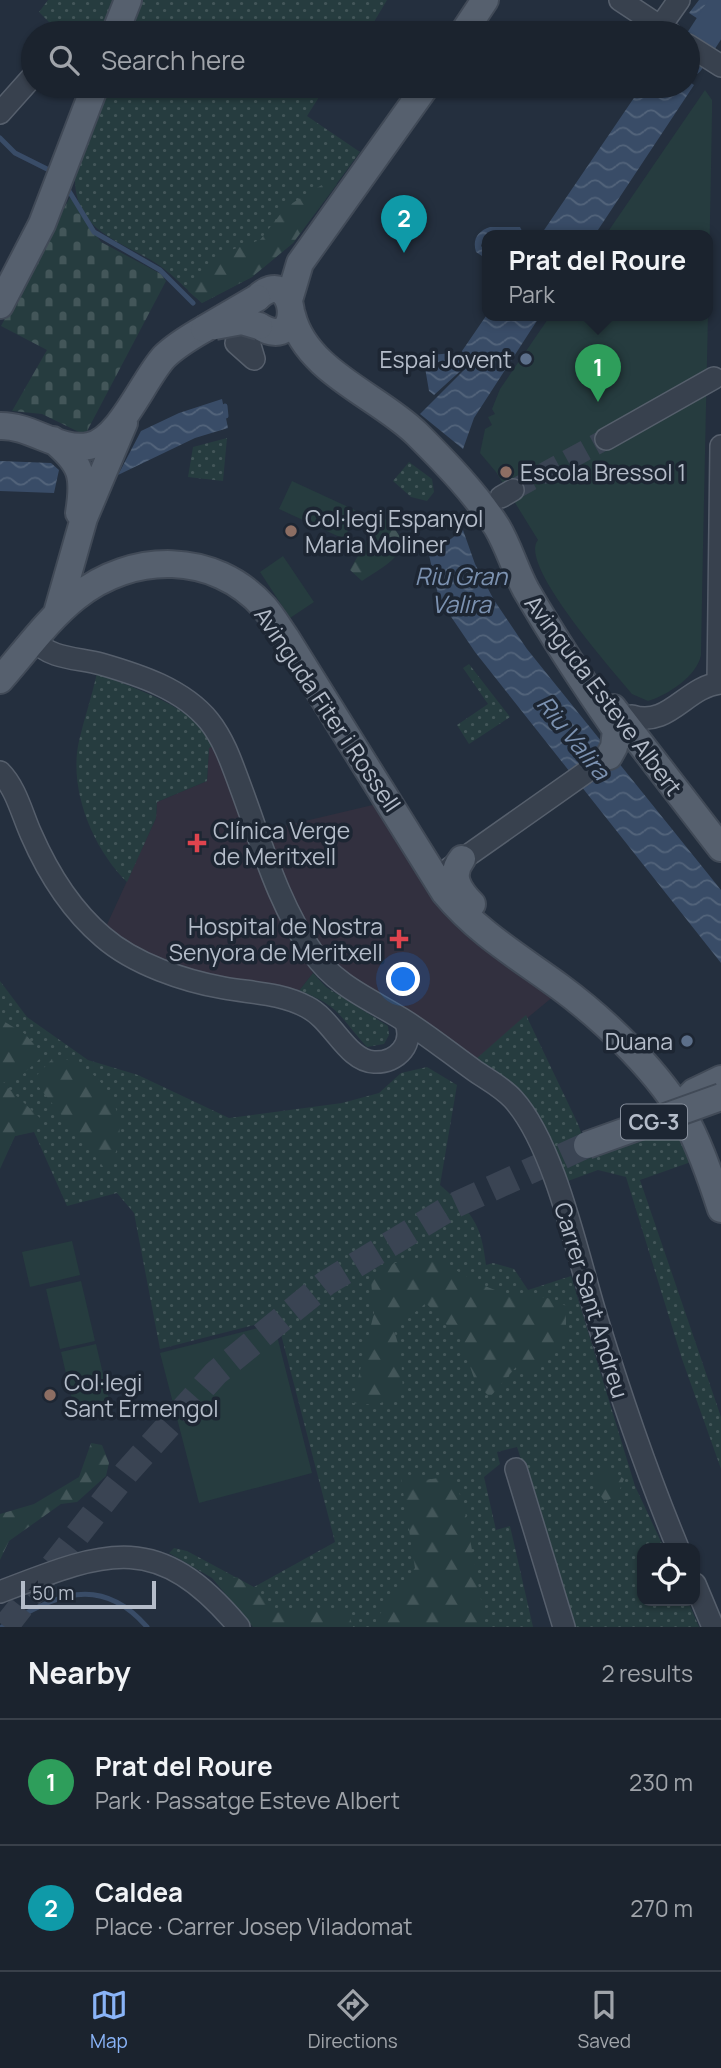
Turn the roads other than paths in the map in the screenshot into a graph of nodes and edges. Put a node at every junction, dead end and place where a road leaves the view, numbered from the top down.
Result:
1 (128, 0) edge
2 (485, 0) edge
3 (620, 0) edge
4 (679, 0) edge
5 (120, 21) edge
6 (471, 21) edge
7 (652, 21) edge
8 (669, 21) edge
9 (700, 53) edge
10 (719, 66) edge
11 (21, 89) edge
12 (86, 98) edge
13 (417, 98) edge
14 (0, 113) edge
15 (257, 298) junction
16 (0, 305) edge
17 (291, 307) junction
18 (198, 332) junction
19 (248, 337) junction
20 (714, 378) dead end
21 (131, 407) junction
22 (2, 426) edge
23 (606, 439) tunnel mouth
24 (53, 440) junction
25 (721, 446) edge
26 (70, 573) junction
27 (525, 588) junction
28 (55, 618) junction
29 (36, 641) junction
30 (0, 680) edge
31 (720, 683) edge
32 (664, 715) junction
33 (632, 716) junction
34 (656, 747) junction
35 (609, 756) junction
36 (0, 772) edge
37 (721, 828) edge
38 (721, 848) edge
39 (448, 865) junction
40 (721, 866) edge
41 (405, 1021) junction
42 (402, 1051) junction
43 (477, 1072) junction
44 (721, 1079) edge
45 (694, 1092) junction
46 (721, 1097) edge
47 (685, 1120) junction
48 (587, 1145) tunnel mouth
49 (721, 1209) edge
50 (516, 1468) dead end
51 (676, 1543) edge
52 (0, 1581) edge
53 (30, 1581) junction
54 (0, 1592) edge
55 (700, 1596) edge
56 (239, 1627) edge
57 (564, 1627) edge
58 (713, 1627) edge

1 - 5 main road
2 - 6 main road
3 - 7 street
4 - 8 street
9 - 10 street
11 - 14 street
12 - 16 main road
13 - 17 main road
15 - 17 main road
15 - 18 main road, bridge
15 - 19 main road, bridge
17 - 19 main road
17 - 27 main road
18 - 19 main road, bridge
18 - 21 main road
20 - 23 street
21 - 24 main road
21 - 26 main road
22 - 24 main road
24 - 26 main road
25 - 31 street
26 - 28 main road
27 - 33 main road, Avinguda Esteve Albert
27 - 35 main road, Avinguda Esteve Albert
27 - 38 main road, Avinguda Esteve Albert
28 - 29 main road, Avinguda Fiter i Rossell
28 - 39 main road, Avinguda Fiter i Rossell
29 - 30 main road, Avinguda Fiter i Rossell
29 - 41 street
31 - 32 street
32 - 33 street
32 - 34 street
33 - 34 main road, Avinguda Esteve Albert
34 - 37 main road, Avinguda Esteve Albert
35 - 39 street
35 - 40 main road, Avinguda Esteve Albert
36 - 42 street
39 - 45 main road
39 - 47 main road, Avinguda Fiter i Rossell
41 - 42 street
41 - 43 street
42 - 43 street
43 - 51 street, Carrer Sant Andreu
44 - 45 main road
45 - 47 main road
46 - 48 main road, CG-3, bridge
47 - 49 main road, Avinguda Fiter i Rossell
50 - 57 street
52 - 53 street
53 - 54 street
53 - 56 street
55 - 58 street

